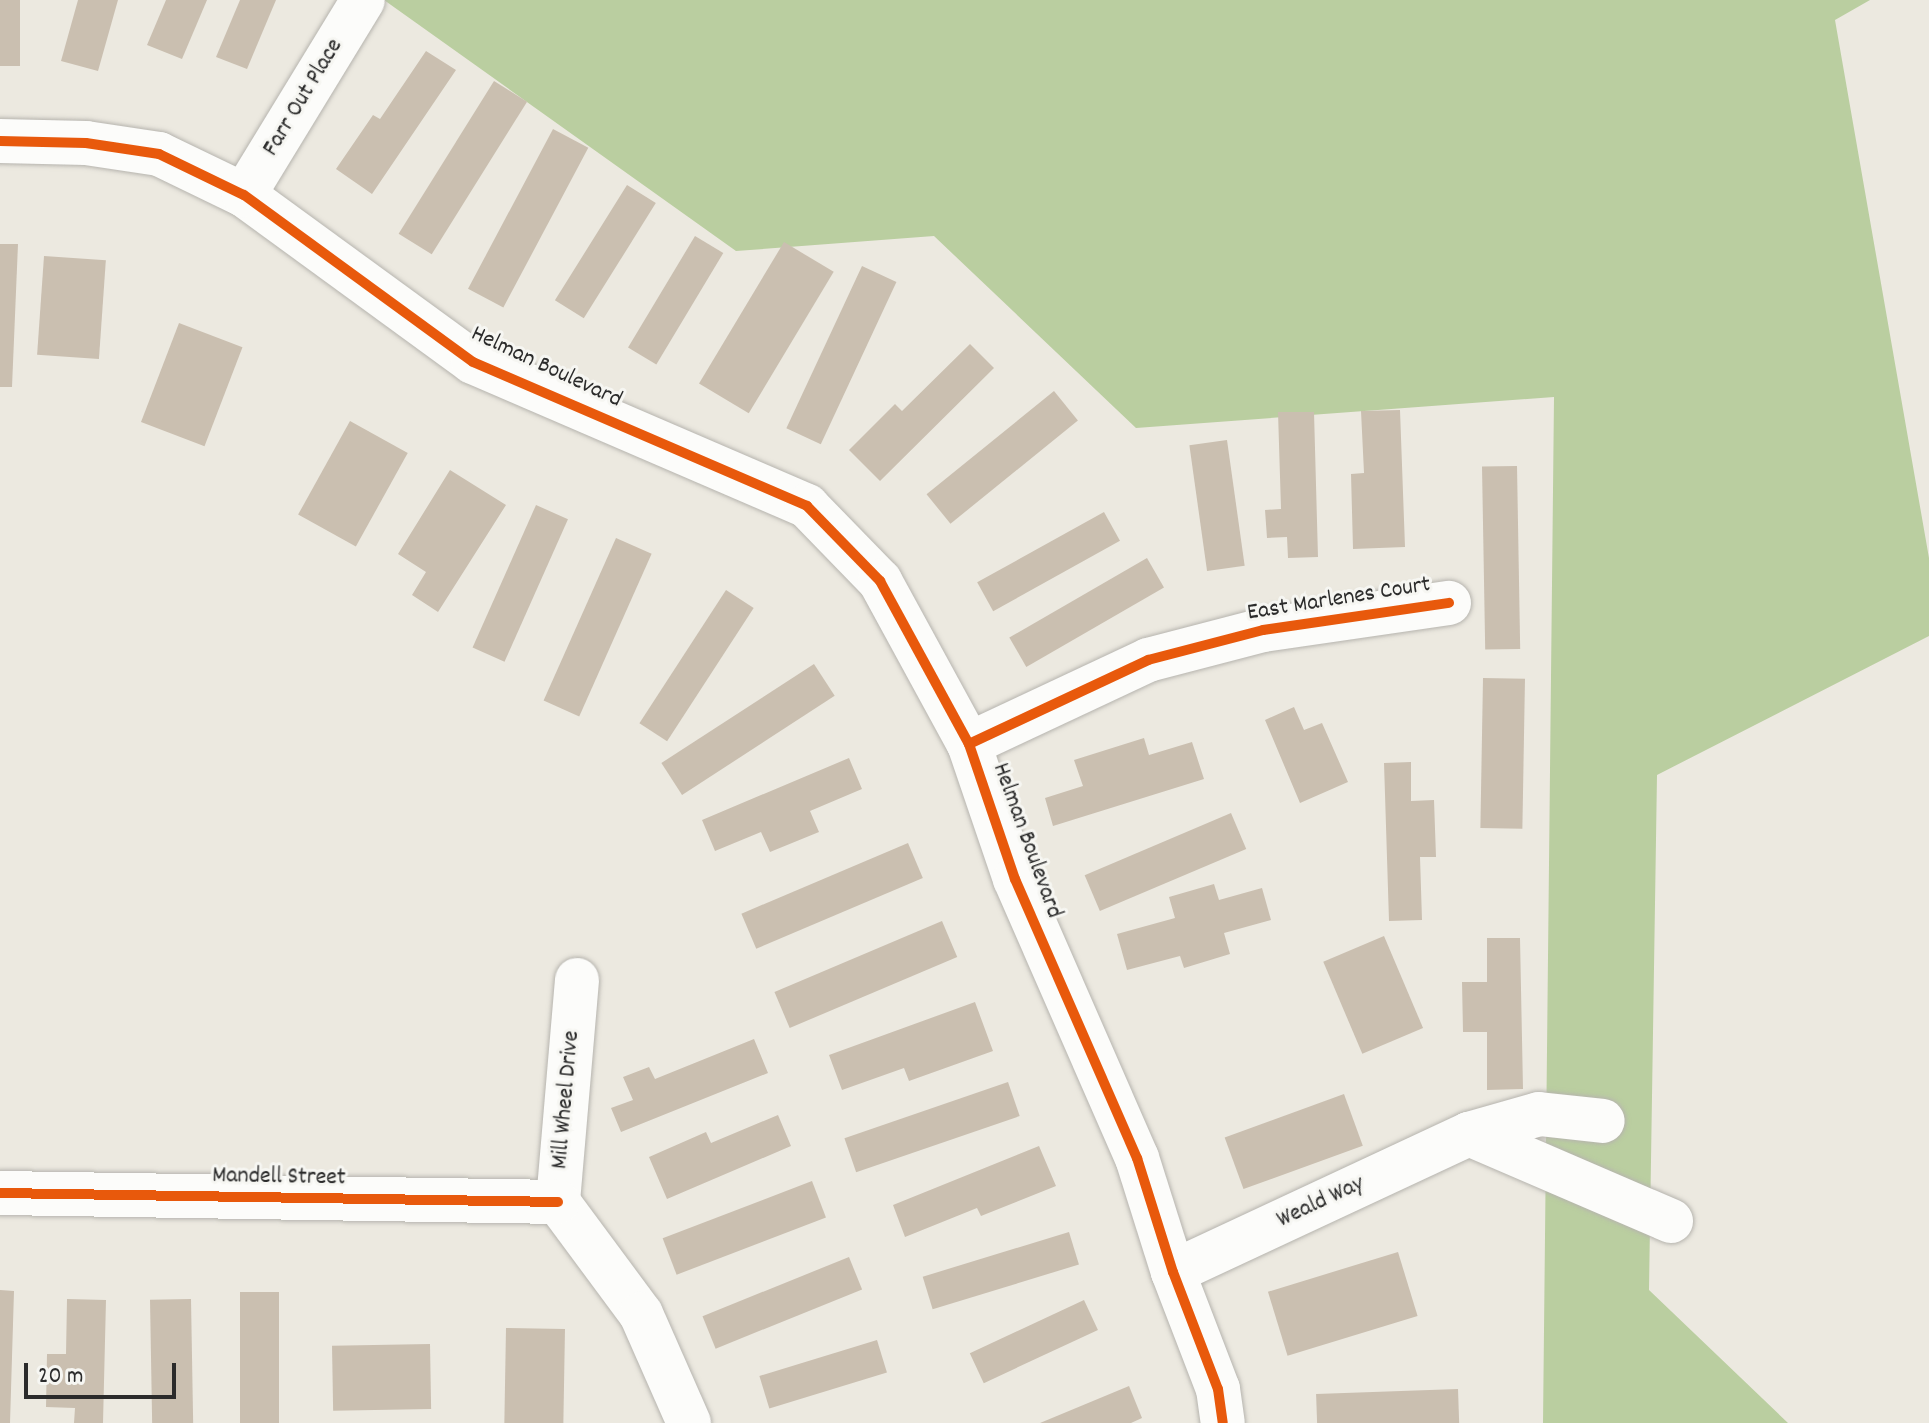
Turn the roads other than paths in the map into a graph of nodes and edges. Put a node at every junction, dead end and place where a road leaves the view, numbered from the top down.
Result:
1 (363, 0) edge
2 (0, 141) edge
3 (244, 195) junction
4 (1449, 603) dead end
5 (969, 744) junction
6 (577, 980) dead end
7 (1603, 1121) dead end
8 (1469, 1134) junction
9 (0, 1193) edge
10 (558, 1202) junction
11 (1671, 1221) dead end
12 (1173, 1272) junction
13 (689, 1423) edge
14 (1223, 1423) edge

1 - 3 street, Farr Out Place
2 - 3 street, Helman Boulevard
3 - 5 street, Helman Boulevard
4 - 5 street, East Marlenes Court
5 - 12 street, Helman Boulevard
6 - 10 street, Mill Wheel Drive
7 - 8 street, Weald Way
8 - 11 street
8 - 12 street, Weald Way
9 - 10 street, Mandell Street
10 - 13 street, Mill Wheel Drive
12 - 14 street, Helman Boulevard

